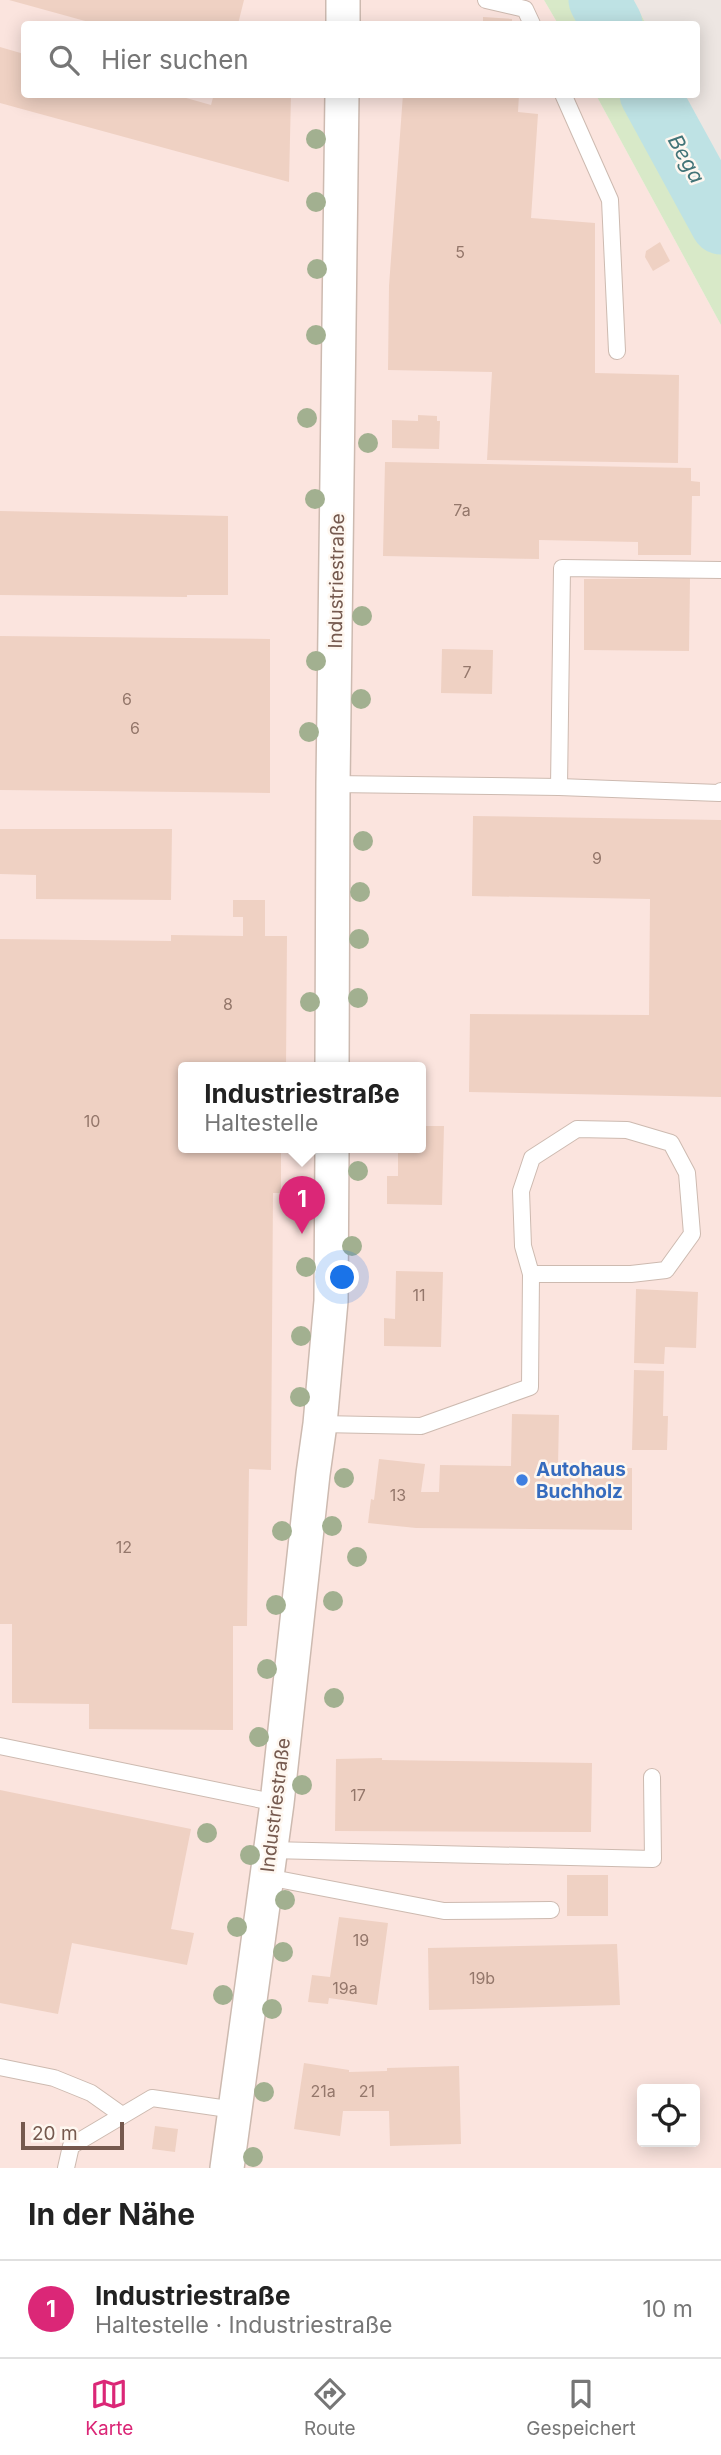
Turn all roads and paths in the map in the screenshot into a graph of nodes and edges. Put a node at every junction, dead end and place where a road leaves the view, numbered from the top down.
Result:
1 (343, 0) edge
2 (486, 0) edge
3 (343, 21) edge
4 (531, 21) edge
5 (342, 98) edge
6 (565, 98) edge
7 (617, 351) dead end
8 (721, 570) edge
9 (333, 784) junction
10 (559, 787) junction
11 (721, 791) edge
12 (332, 1062) edge
13 (332, 1153) edge
14 (531, 1274) junction
15 (320, 1424) junction
16 (0, 1746) edge
17 (652, 1777) dead end
18 (277, 1803) junction
19 (268, 1863) junction
20 (551, 1910) dead end
21 (0, 2067) edge
22 (235, 2110) junction
23 (122, 2115) junction
24 (66, 2168) edge
25 (227, 2168) edge

1 - 3 street
2 - 4 lane
5 - 9 street, Industriestraße
6 - 7 lane
8 - 10 lane
9 - 10 lane
9 - 12 street, Industriestraße
10 - 11 lane
13 - 15 street, Industriestraße
14 - 14 lane
14 - 15 lane
15 - 18 street, Industriestraße
16 - 18 lane
17 - 19 lane
18 - 19 street, Industriestraße
19 - 20 lane
19 - 22 street, Industriestraße
21 - 23 lane
22 - 23 lane
22 - 25 street, Industriestraße
23 - 24 lane

